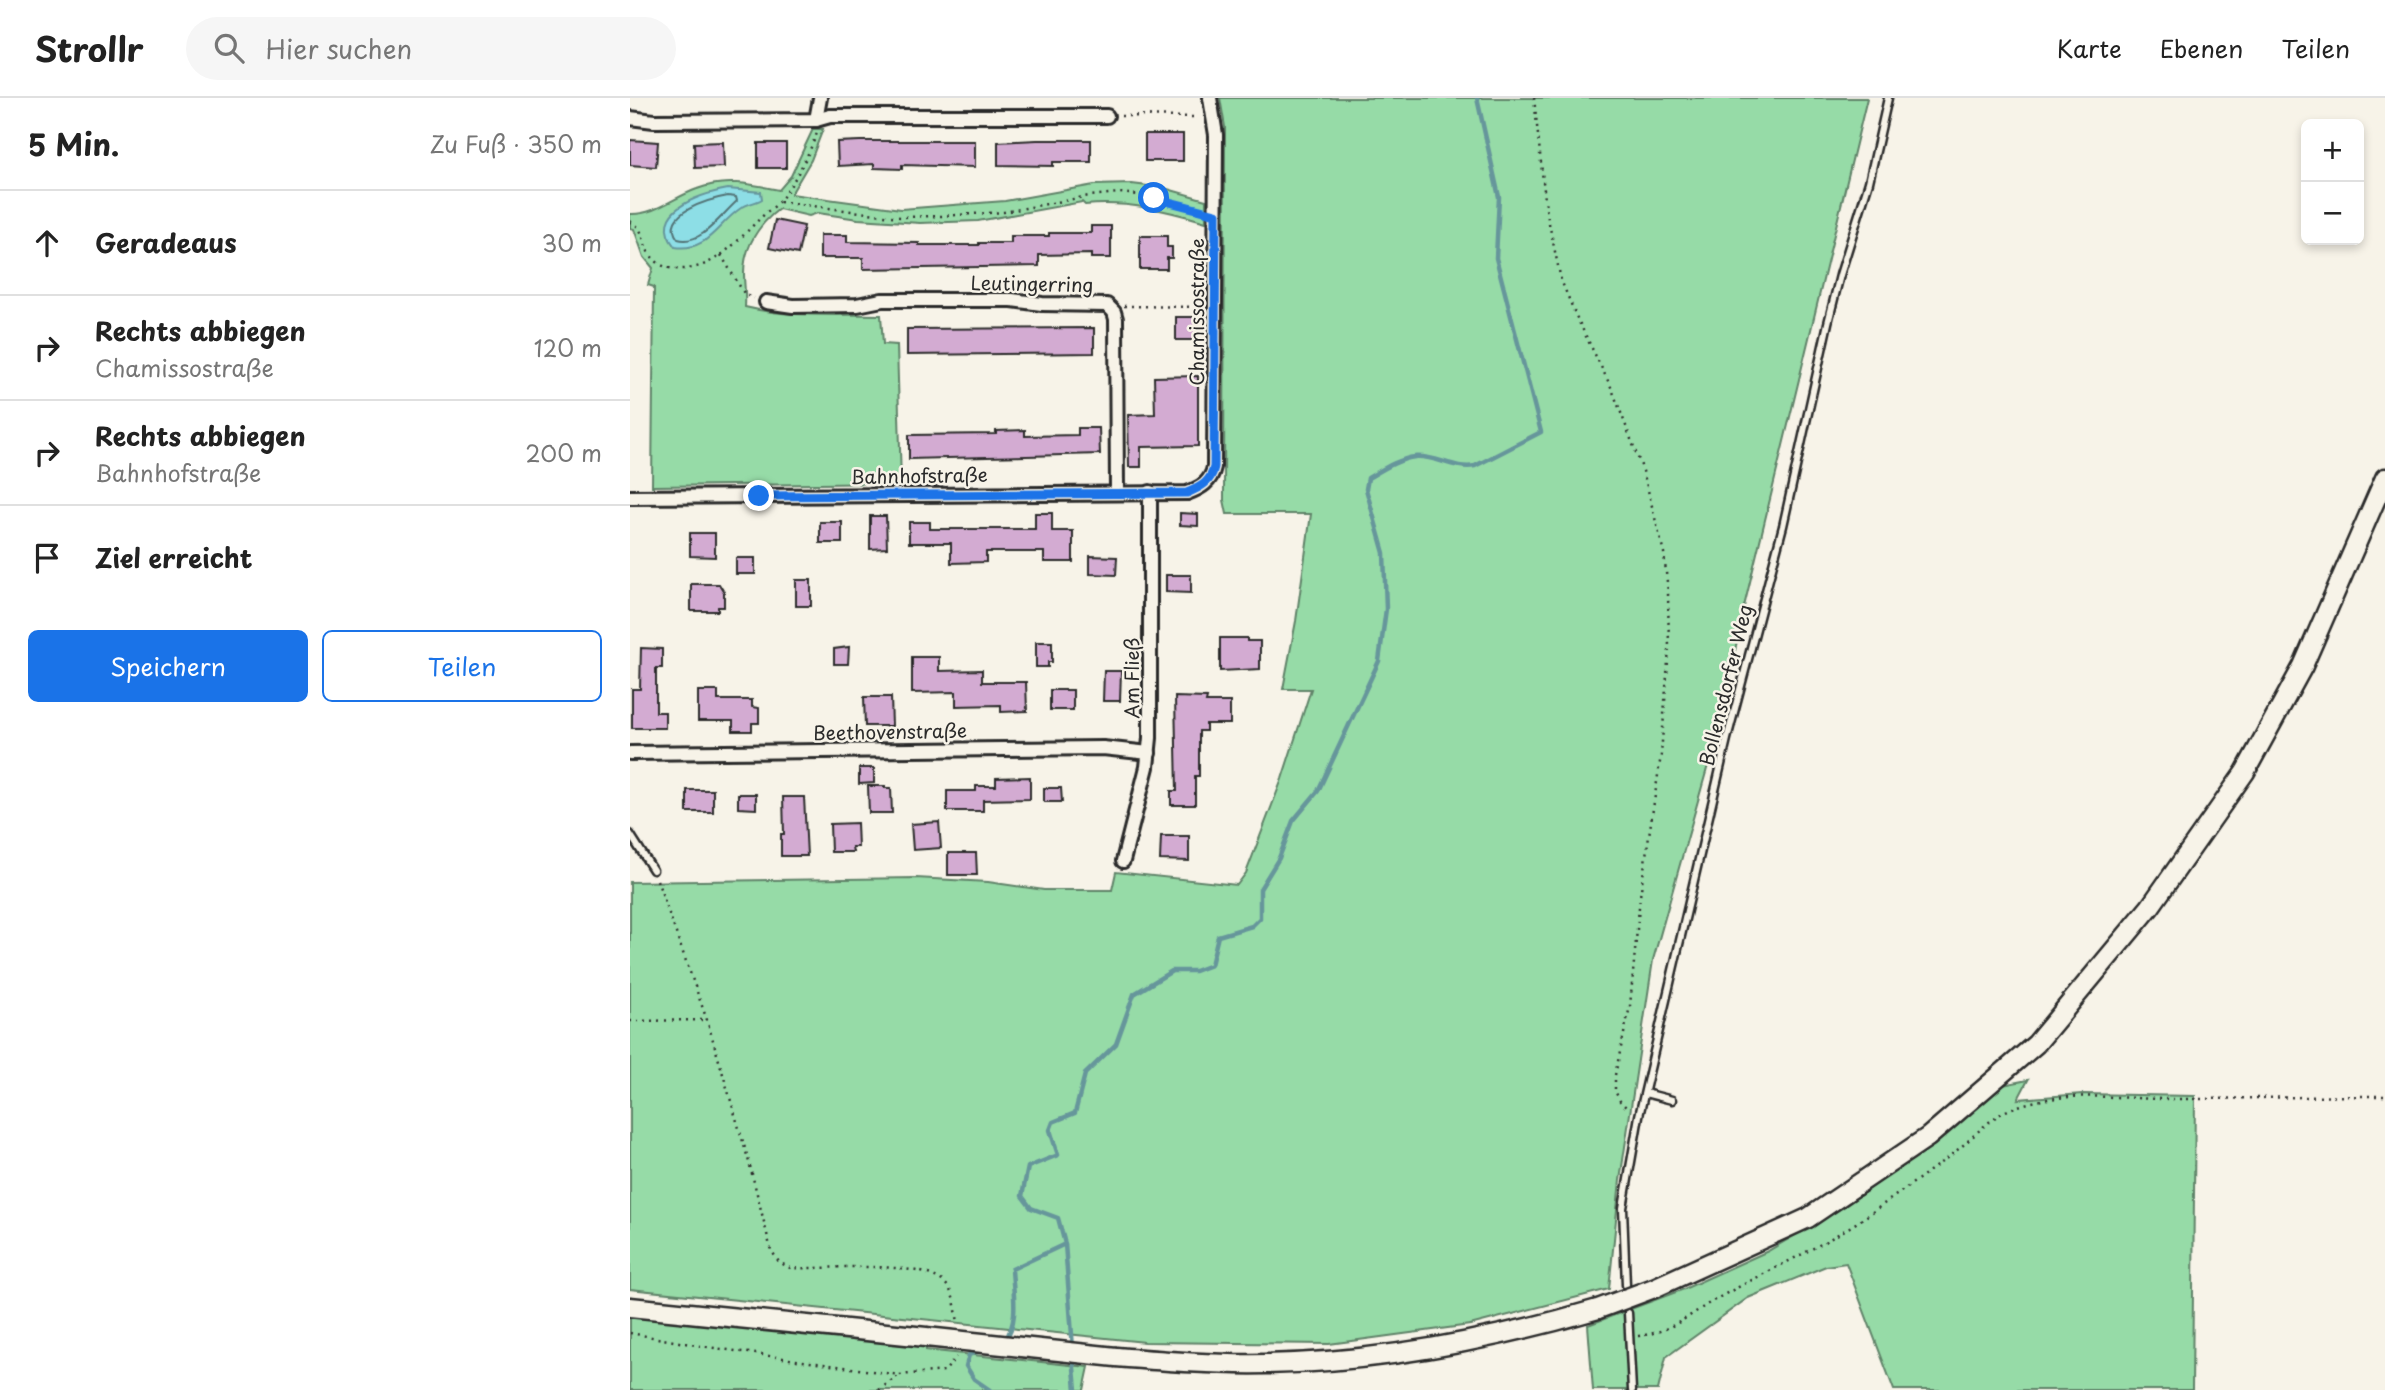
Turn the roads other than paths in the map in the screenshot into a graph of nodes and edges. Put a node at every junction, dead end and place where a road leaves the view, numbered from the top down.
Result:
1 (820, 98) edge
2 (1210, 98) edge
3 (1888, 98) edge
4 (1107, 116) road end
5 (630, 118) edge
6 (816, 120) junction
7 (766, 302) road end
8 (2385, 478) edge
9 (1206, 482) joint
10 (1117, 492) junction
11 (1150, 492) junction
12 (630, 497) edge
13 (630, 753) edge
14 (1149, 753) junction
15 (630, 834) edge
16 (1123, 861) dead end
17 (653, 870) road end
18 (1645, 1093) junction
19 (1672, 1100) dead end
20 (1626, 1284) dead end
21 (630, 1307) edge
22 (1628, 1313) dead end
23 (1632, 1390) edge

1 - 6 street
2 - 9 street, Chamissostraße
3 - 18 lane, Bollensdorfer Weg
4 - 6 street
5 - 6 street
7 - 10 street, Leutingerring
8 - 21 main road, bridge
9 - 11 street, Bahnhofstraße
10 - 11 street, Bahnhofstraße
10 - 12 street, Bahnhofstraße
11 - 14 street, Am Fließ
13 - 14 street, Beethovenstraße
14 - 16 street, Am Fließ
15 - 17 lane
18 - 19 lane
18 - 20 lane, Bollensdorfer Weg
22 - 23 lane

